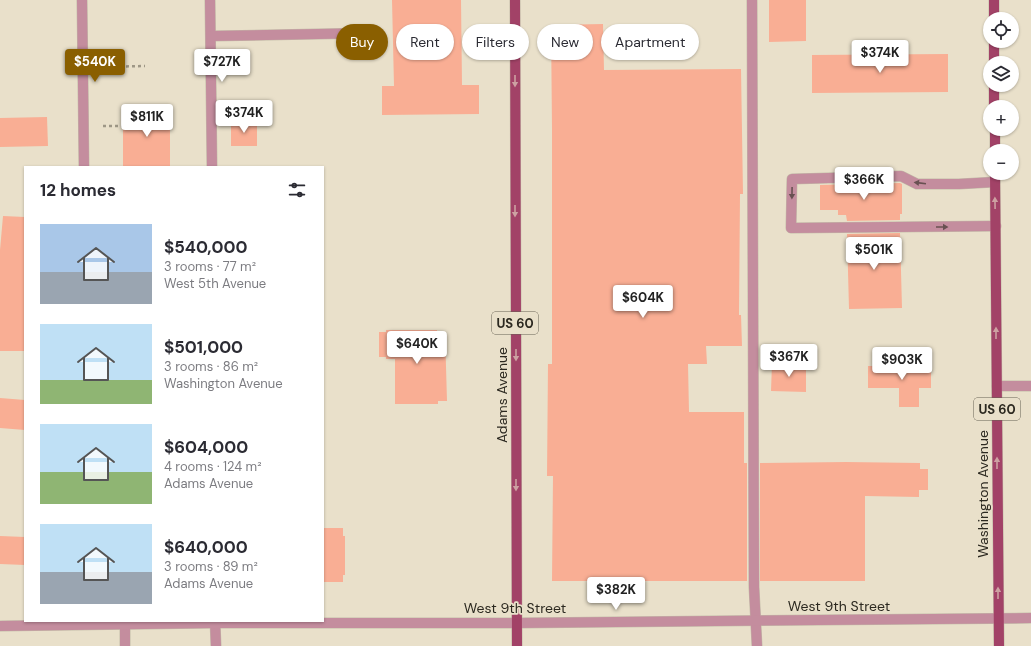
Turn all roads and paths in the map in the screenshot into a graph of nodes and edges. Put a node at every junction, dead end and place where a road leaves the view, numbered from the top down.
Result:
1 (82, 0) edge
2 (210, 0) edge
3 (515, 0) edge
4 (752, 0) edge
5 (994, 0) edge
6 (994, 12) edge
7 (336, 34) edge
8 (210, 36) junction
9 (146, 66) dead end
10 (98, 67) dead end
11 (99, 126) dead end
12 (122, 126) dead end
13 (84, 166) edge
14 (212, 166) edge
15 (983, 180) edge
16 (995, 180) edge
17 (996, 226) junction
18 (996, 386) junction
19 (1031, 386) edge
20 (1031, 618) edge
21 (998, 619) junction
22 (756, 620) junction
23 (215, 622) edge
24 (102, 623) edge
25 (517, 623) junction
26 (125, 625) junction
27 (0, 626) edge
28 (125, 646) edge
29 (216, 646) edge
30 (517, 646) edge
31 (757, 646) edge
32 (998, 646) edge

1 - 13 street
2 - 8 street
3 -> 25 main road, Adams Avenue / US 60
4 - 22 street
5 - 6 main road
7 - 8 street
8 - 14 street
9 - 10 path
11 - 12 path
15 -> 17 street
17 -> 16 main road, Washington Avenue / US 60
18 -> 17 main road, Washington Avenue / US 60
18 - 19 street
21 -> 18 main road, Washington Avenue / US 60
20 - 21 street, West 9th Street
21 - 22 street, West 9th Street
21 - 32 main road, Washington Avenue / US 60
22 - 25 street, West 9th Street
22 - 31 street
23 - 25 street, West 9th Street
23 - 26 street, West 9th Street
23 - 29 street
24 - 26 street, West 9th Street
24 - 27 street, West 9th Street
25 - 30 main road, Adams Avenue / US 60
26 - 28 street

